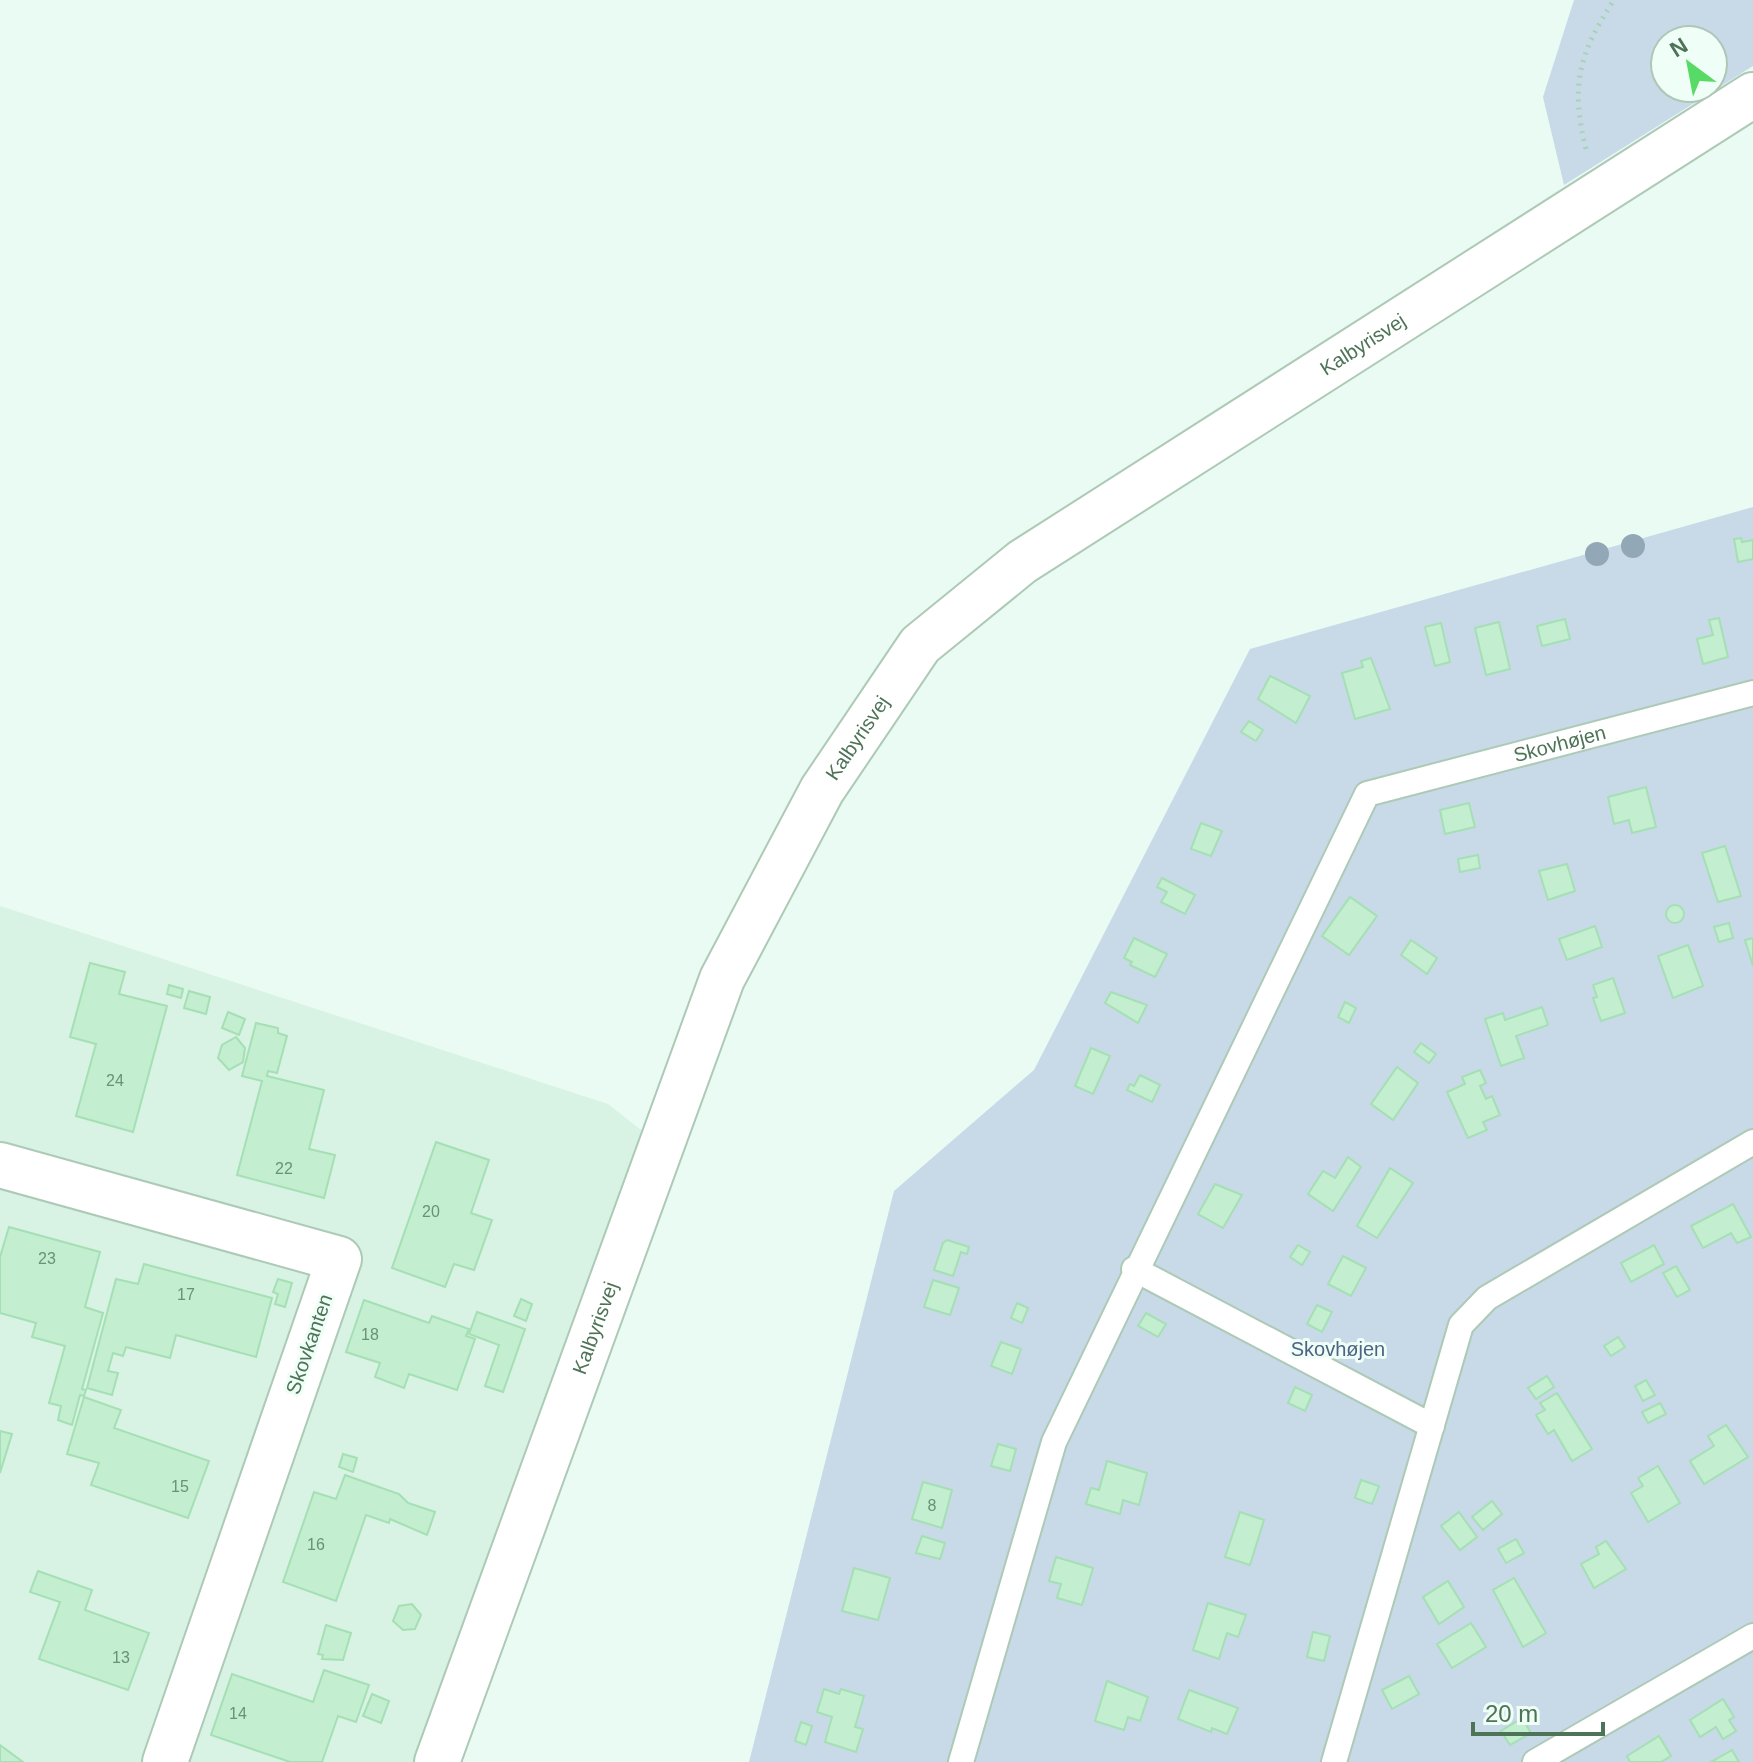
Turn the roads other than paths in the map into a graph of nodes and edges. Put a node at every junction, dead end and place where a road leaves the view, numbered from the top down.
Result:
1 (1753, 95) edge
2 (1753, 693) edge
3 (1753, 1142) edge
4 (0, 1165) edge
5 (1134, 1269) junction
6 (1432, 1426) junction
7 (1753, 1636) edge
8 (165, 1762) edge
9 (437, 1762) edge
10 (961, 1762) edge
11 (1334, 1762) edge
12 (1535, 1762) edge

1 - 9 street, Kalbyrisvej
2 - 5 lane, Skovhøjen
3 - 6 lane
4 - 8 street, Skovkanten
5 - 6 lane
5 - 10 lane, Skovhøjen
6 - 11 lane
7 - 12 lane

